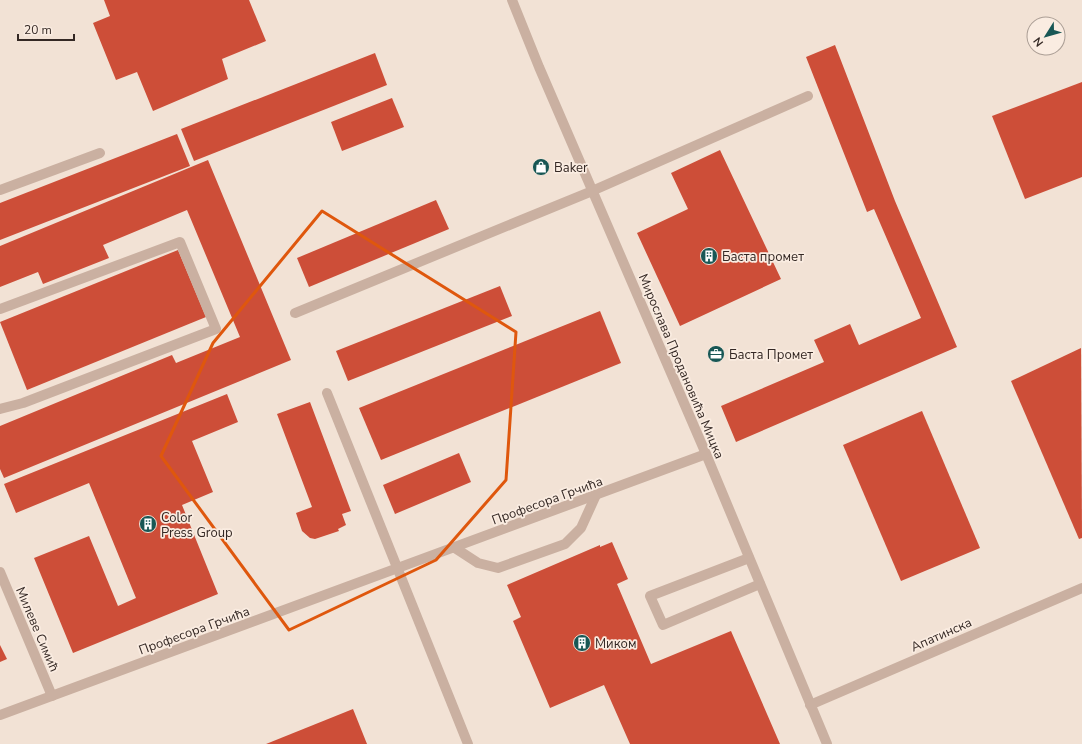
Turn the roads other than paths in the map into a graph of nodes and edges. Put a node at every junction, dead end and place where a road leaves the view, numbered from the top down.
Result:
1 (512, 0) edge
2 (808, 96) dead end
3 (100, 153) dead end
4 (0, 190) edge
5 (592, 191) junction
6 (0, 309) edge
7 (295, 313) dead end
8 (327, 393) dead end
9 (0, 409) edge
10 (706, 454) junction
11 (596, 495) junction
12 (456, 548) junction
13 (749, 558) junction
14 (397, 569) junction
15 (0, 572) edge
16 (760, 584) junction
17 (1082, 588) edge
18 (52, 696) junction
19 (810, 705) junction
20 (0, 715) edge
21 (468, 744) edge
22 (826, 744) edge

1 - 5 street, Мирослава Продановића Мицка
2 - 5 street
3 - 4 street
5 - 7 street
5 - 10 street, Мирослава Продановића Мицка
6 - 9 street
8 - 14 street
10 - 11 street, Професора Грчића
10 - 13 street, Мирослава Продановића Мицка
11 - 12 street, Професора Грчића
11 - 12 street
12 - 14 street, Професора Грчића
13 - 16 street, Мирослава Продановића Мицка
13 - 16 street
14 - 18 street, Професора Грчића
14 - 21 street
15 - 18 street, Милеве Симић
16 - 19 street, Мирослава Продановића Мицка
17 - 19 street, Апатинска
18 - 20 street, Професора Грчића
19 - 22 street, Мирослава Продановића Мицка

